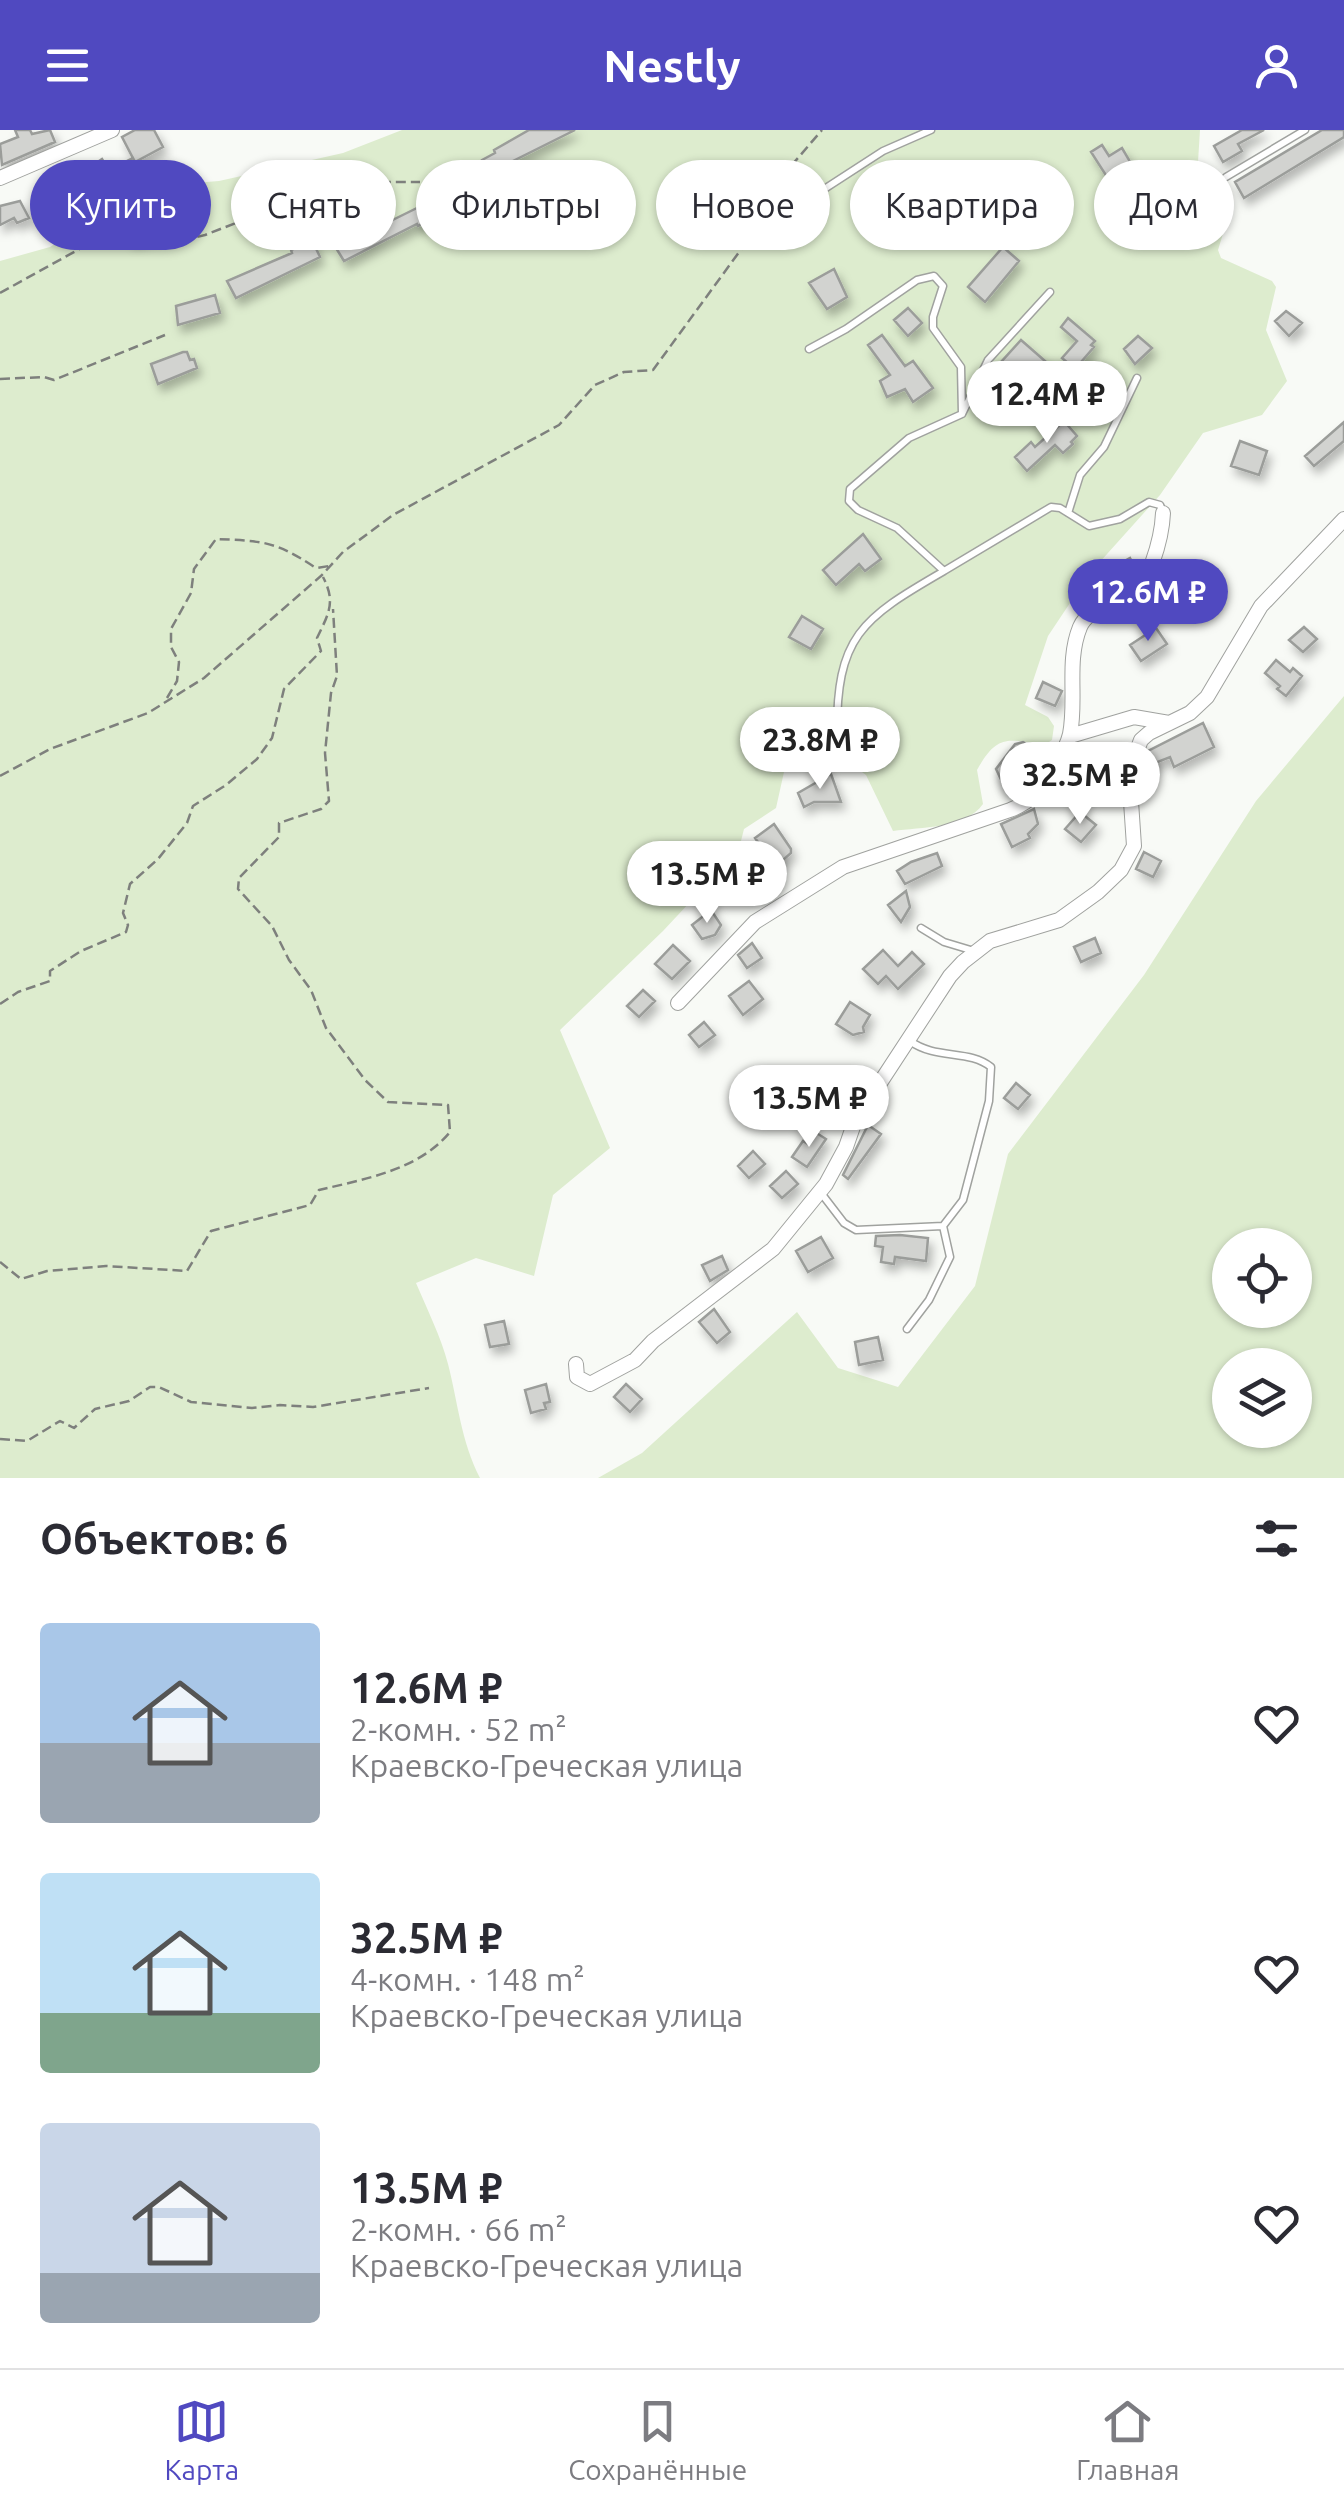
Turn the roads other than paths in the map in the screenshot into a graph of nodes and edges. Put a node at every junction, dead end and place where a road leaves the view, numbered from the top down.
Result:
1 (112, 130) edge
2 (931, 130) edge
3 (1305, 130) edge
4 (1234, 172) edge
5 (0, 178) edge
6 (830, 185) edge
7 (1050, 292) dead end
8 (810, 349) dead end
9 (1137, 378) dead end
10 (962, 414) junction
11 (1163, 513) joint
12 (1068, 514) junction
13 (1344, 519) edge
14 (944, 571) junction
15 (1168, 724) junction
16 (836, 736) dead end
17 (1070, 736) junction
18 (920, 928) dead end
19 (975, 951) junction
20 (678, 1003) dead end
21 (908, 1040) junction
22 (820, 1192) junction
23 (943, 1226) junction
24 (907, 1329) dead end
25 (576, 1364) dead end

1 - 5 street
2 - 6 lane
3 - 4 lane
7 - 10 lane
8 - 10 lane
9 - 12 lane
10 - 14 lane
11 - 12 lane
11 - 17 street
12 - 14 lane
13 - 15 street
14 - 16 lane
15 - 17 street
15 - 19 street
17 - 20 street
18 - 19 lane
19 - 21 street
21 - 22 street
21 - 23 lane
22 - 23 lane
22 - 25 street
23 - 24 lane

